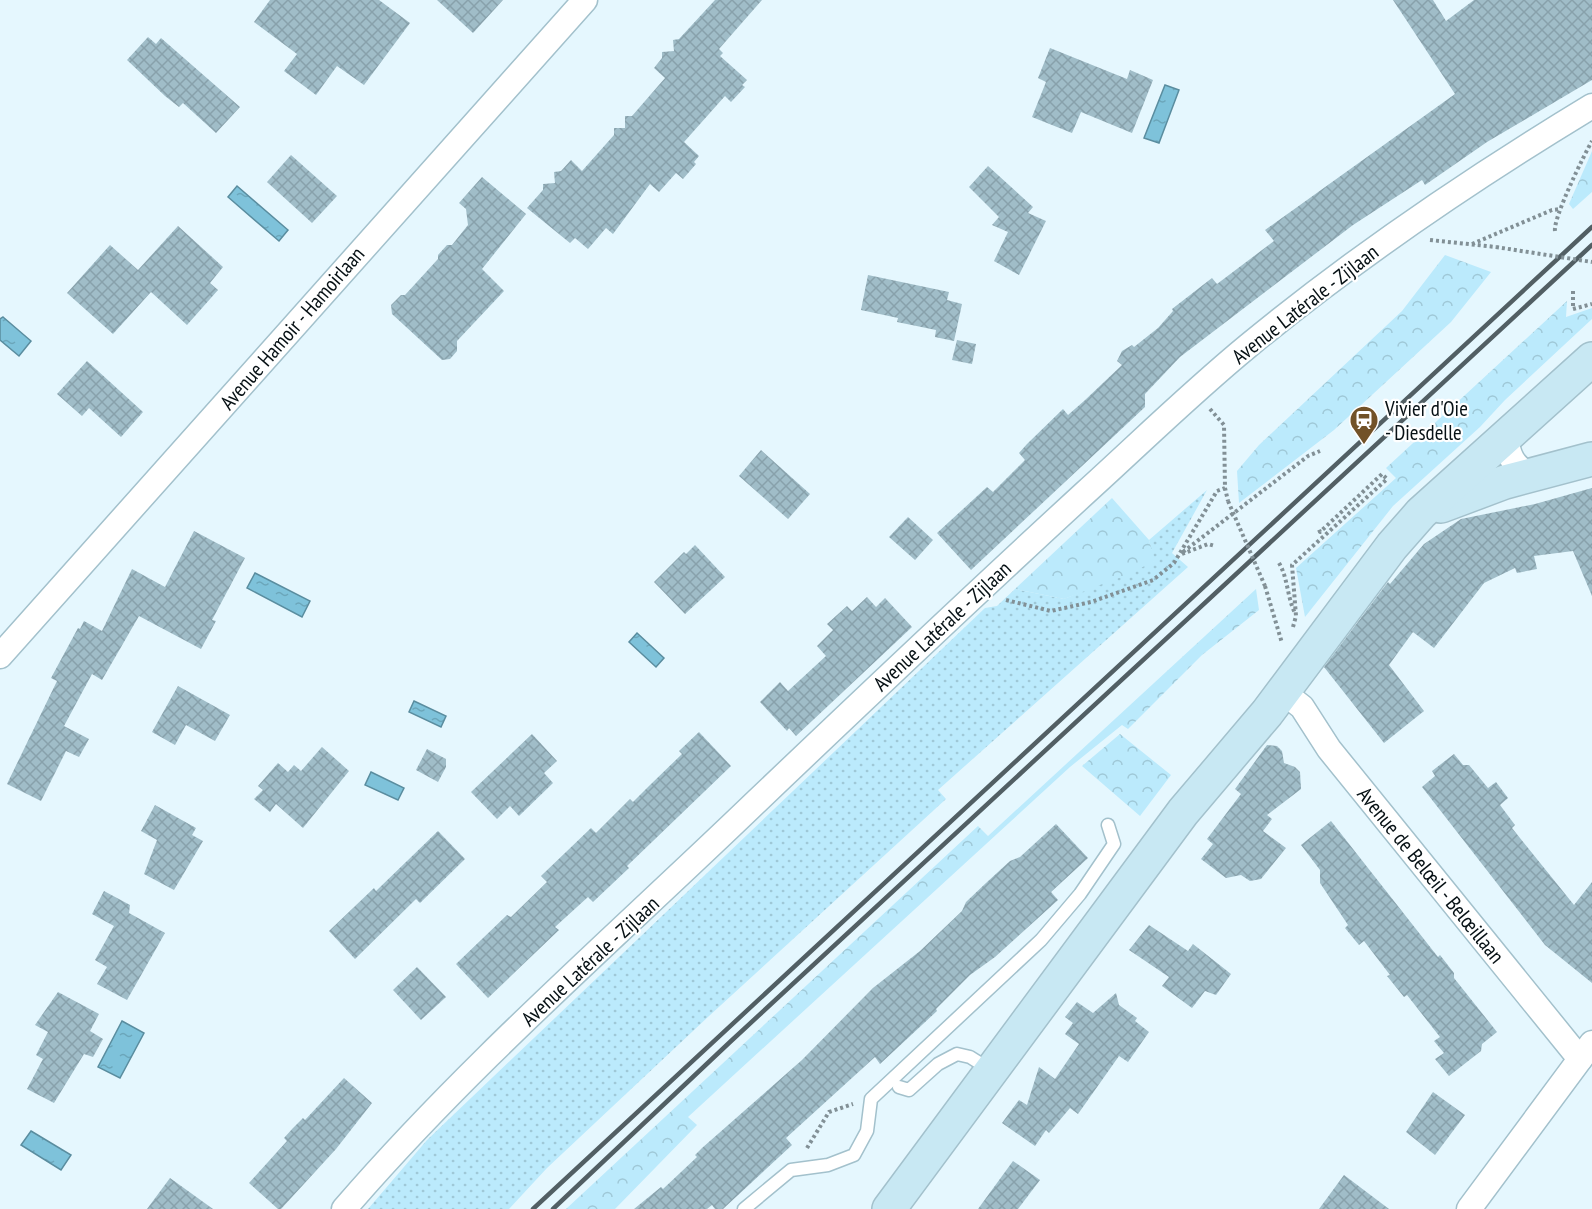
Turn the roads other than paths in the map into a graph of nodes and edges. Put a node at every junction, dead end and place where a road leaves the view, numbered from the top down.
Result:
1 (585, 0) edge
2 (1592, 106) edge
3 (1592, 358) edge
4 (1506, 436) junction
5 (1592, 459) edge
6 (1530, 475) junction
7 (1403, 533) junction
8 (0, 656) edge
9 (1283, 692) junction
10 (1108, 825) dead end
11 (1586, 1051) edge
12 (990, 1070) junction
13 (899, 1087) dead end
14 (344, 1209) edge
15 (744, 1209) edge
16 (889, 1209) edge
17 (1469, 1209) edge

1 - 8 street, Avenue Hamoir - Hamoirlaan
2 - 14 street, Avenue Latérale - Zijlaan
3 - 4 main road
4 - 6 street
4 - 7 main road
5 - 6 main road
6 - 7 main road
7 - 9 main road
9 - 11 street, Avenue de Belœil - Belœillaan
9 - 12 main road
10 - 15 lane
11 - 17 street
12 - 13 lane
12 - 16 main road

